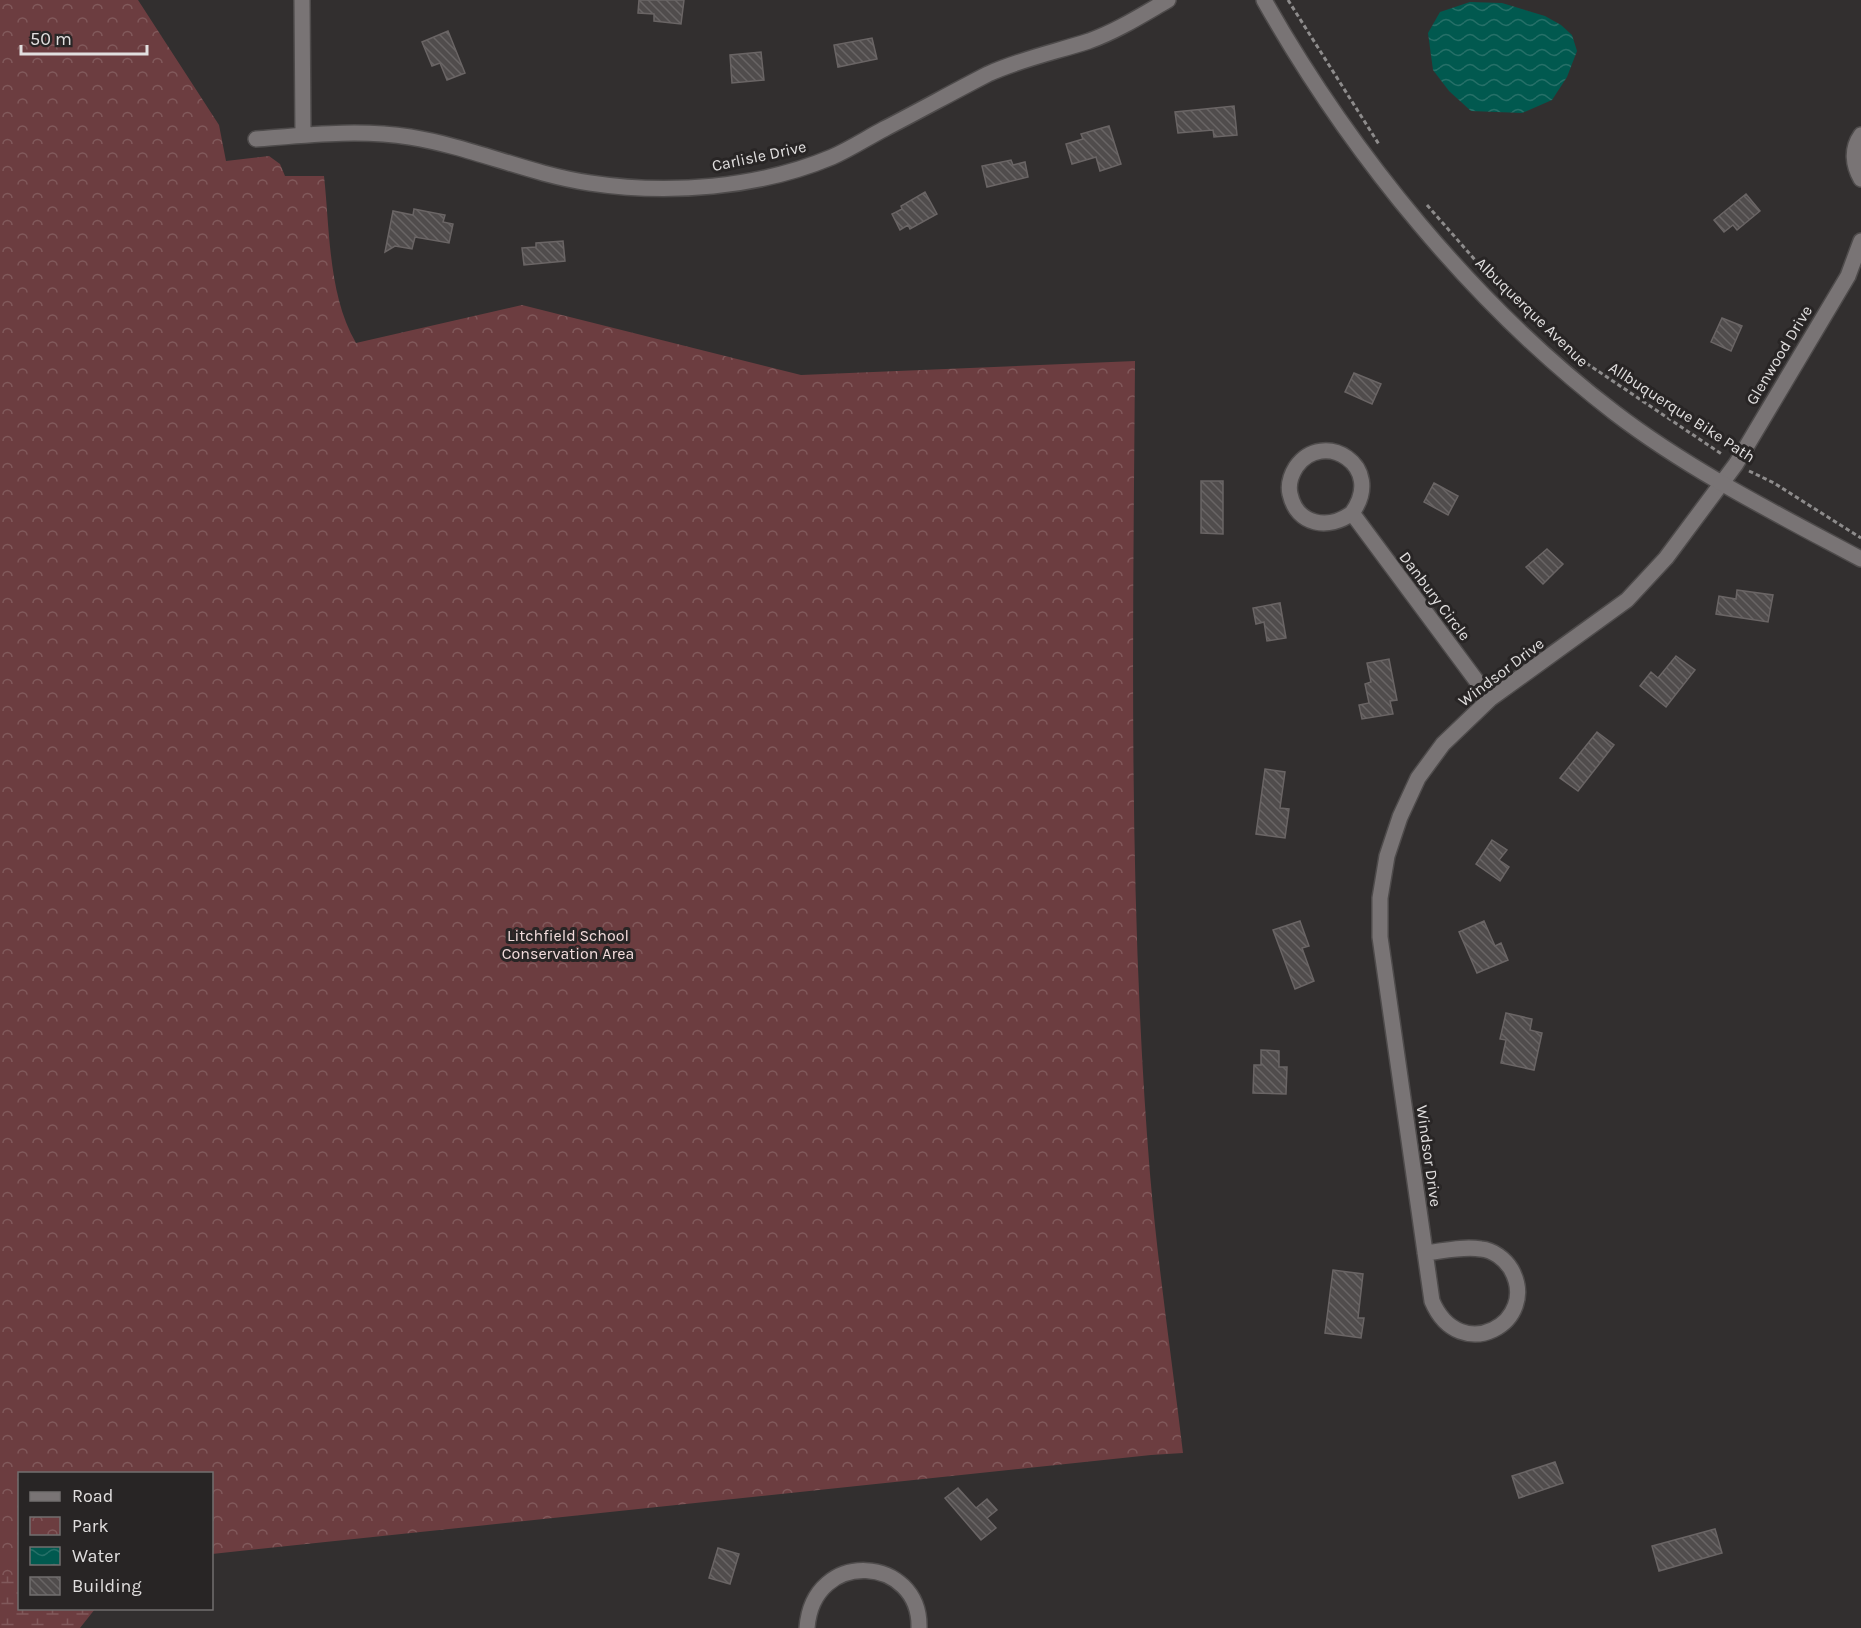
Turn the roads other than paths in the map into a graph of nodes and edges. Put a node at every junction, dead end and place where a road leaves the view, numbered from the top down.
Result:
1 (302, 0) edge
2 (1167, 0) edge
3 (1264, 0) edge
4 (303, 135) junction
5 (1861, 135) edge
6 (256, 139) dead end
7 (1861, 179) edge
8 (1861, 241) edge
9 (1722, 484) junction
10 (1352, 513) junction
11 (1861, 559) edge
12 (1490, 699) junction
13 (1425, 1253) junction
14 (807, 1628) edge
15 (919, 1628) edge

1 - 4 street
2 - 4 street, Carlisle Drive
3 - 9 street, Albuquerque Avenue
4 - 6 street, Carlisle Drive
5 - 7 street
8 - 9 street, Glenwood Drive
9 - 11 street, Albuquerque Avenue
9 - 12 street, Windsor Drive
10 - 10 street
10 - 12 street, Danbury Circle
12 - 13 street, Windsor Drive
13 - 13 street, Windsor Drive
14 - 15 street

